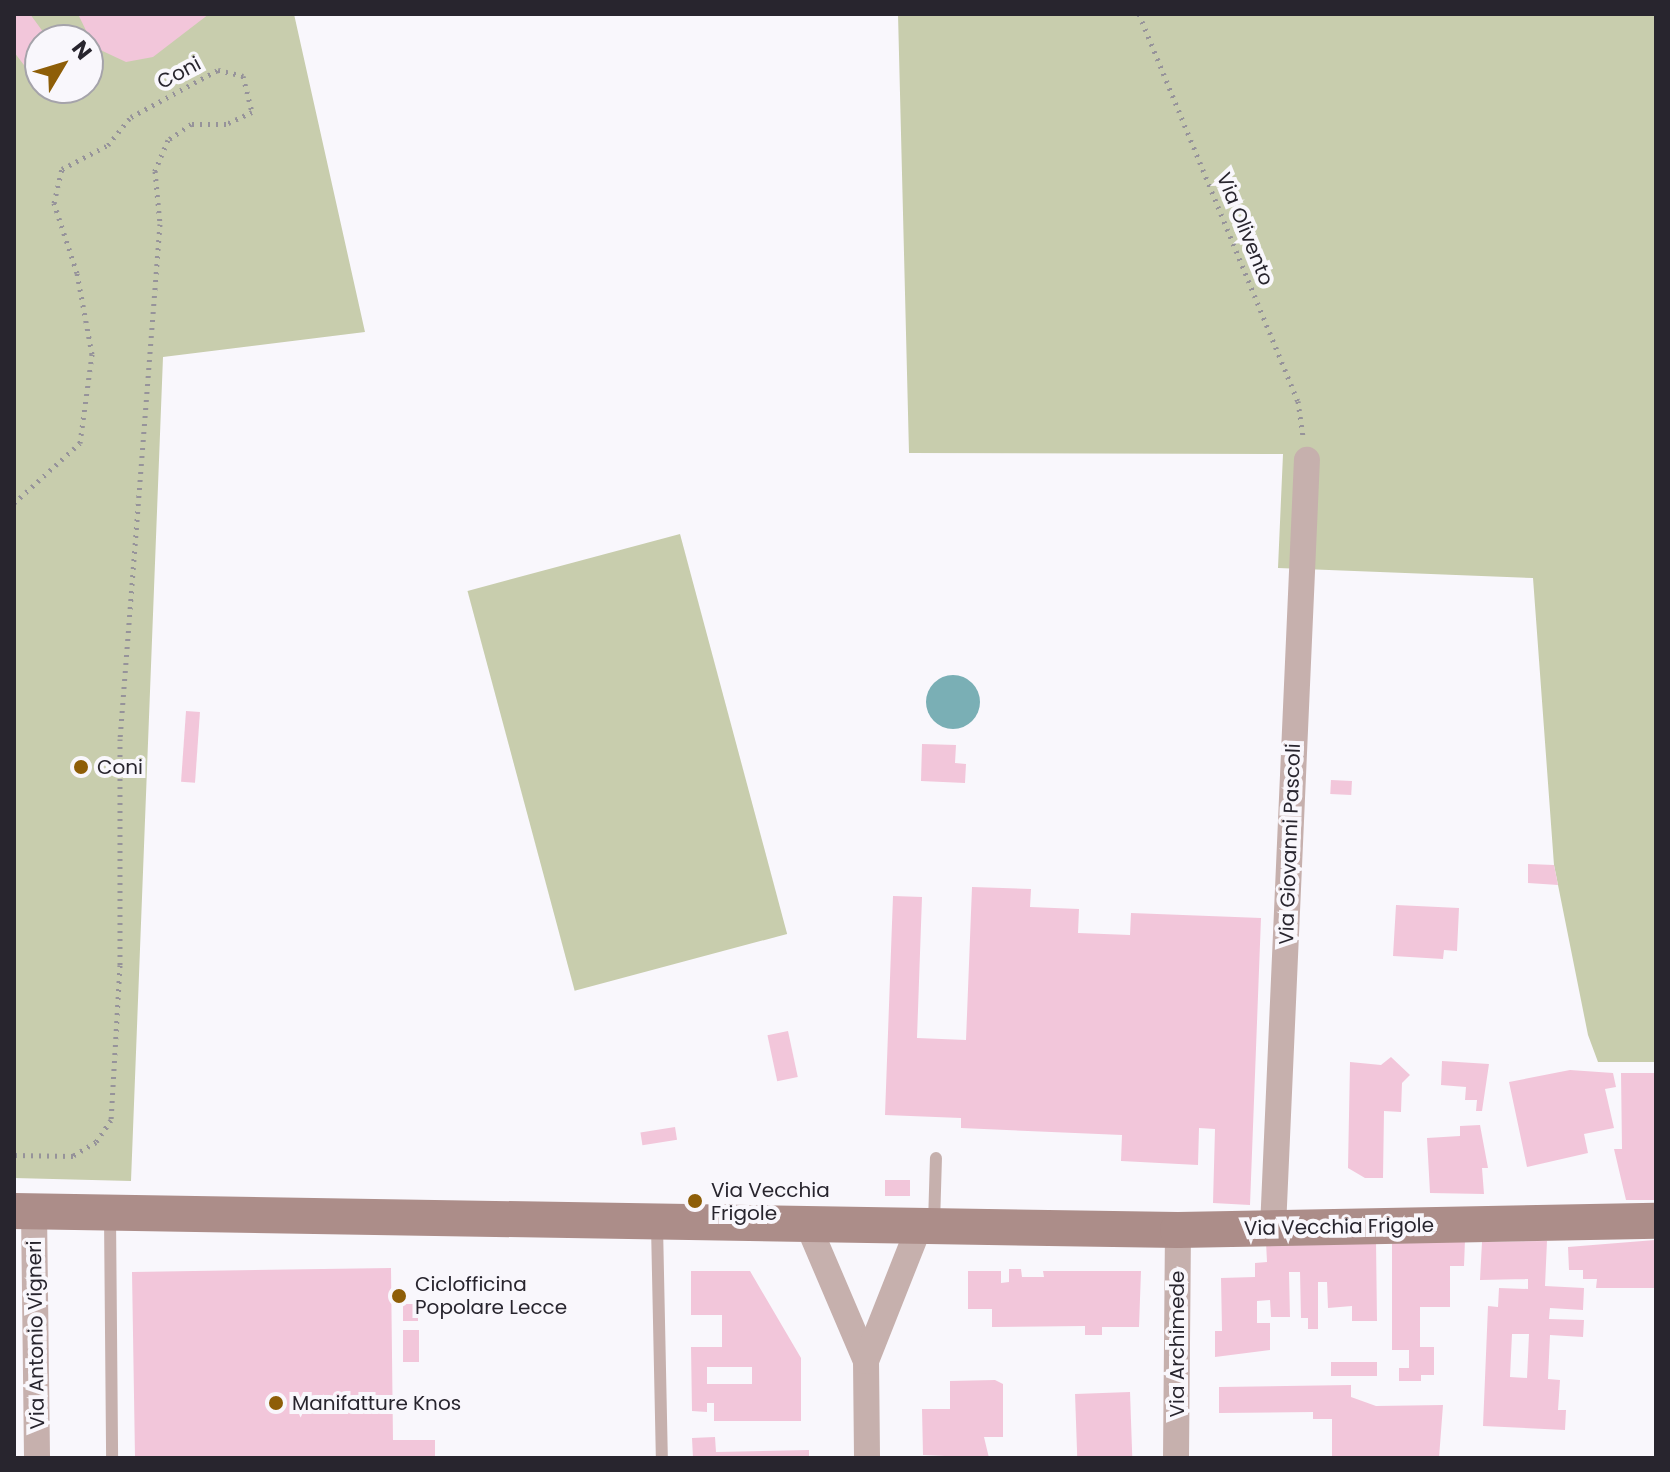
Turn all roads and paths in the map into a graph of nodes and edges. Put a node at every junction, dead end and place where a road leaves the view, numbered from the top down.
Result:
1 (1139, 14) edge
2 (1307, 460) joint
3 (14, 503) edge
4 (14, 1155) edge
5 (936, 1158) dead end
6 (24, 1211) edge
7 (110, 1212) junction
8 (1656, 1221) edge
9 (657, 1223) junction
10 (808, 1225) junction
11 (926, 1228) junction
12 (1273, 1228) junction
13 (1178, 1230) junction
14 (866, 1361) junction
15 (37, 1458) edge
16 (112, 1458) edge
17 (662, 1458) edge
18 (867, 1458) edge
19 (1176, 1458) edge

1 - 2 path, Via Olivento
2 - 12 street, Via Giovanni Pascoli
3 - 4 path, Coni
5 - 11 lane
6 - 7 street, Via Vecchia Frigole
6 - 15 street, Via Antonio Vigneri
7 - 9 street, Via Vecchia Frigole
7 - 16 lane
8 - 12 street, Via Vecchia Frigole
9 - 10 street, Via Vecchia Frigole
9 - 17 lane
10 - 11 street, Via Vecchia Frigole
10 - 14 street
11 - 13 street, Via Vecchia Frigole
11 - 14 street
12 - 13 street, Via Vecchia Frigole
13 - 19 street, Via Archimede
14 - 18 street

